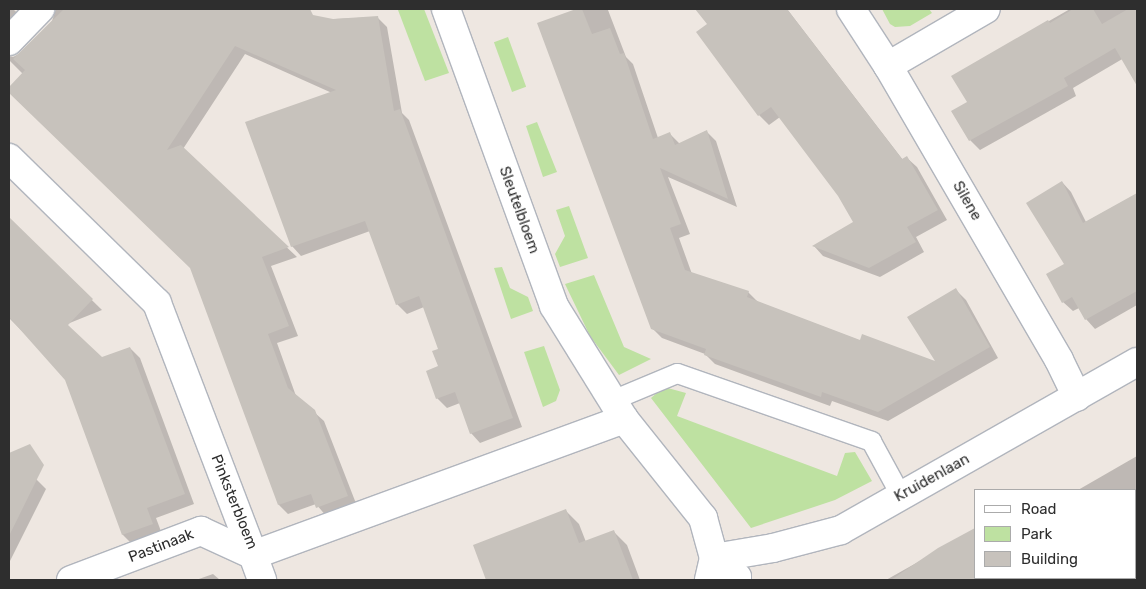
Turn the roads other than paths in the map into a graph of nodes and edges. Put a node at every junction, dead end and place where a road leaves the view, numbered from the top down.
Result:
1 (40, 9) edge
2 (446, 9) edge
3 (851, 9) edge
4 (986, 9) edge
5 (9, 41) edge
6 (888, 66) junction
7 (9, 158) edge
8 (1137, 362) edge
9 (1077, 397) junction
10 (618, 410) junction
11 (901, 496) junction
12 (253, 555) junction
13 (711, 569) edge
14 (71, 580) edge
15 (262, 580) edge
16 (737, 580) edge

1 - 5 street
2 - 10 street, Sleutelbloem
3 - 6 street, Silene
4 - 6 street
6 - 9 street, Silene
7 - 12 street, Pinksterbloem
8 - 9 street, Kruidenlaan
9 - 11 street, Kruidenlaan
10 - 11 lane
10 - 12 street, Pinksterbloem
10 - 13 street, Sleutelbloem
11 - 13 street, Kruidenlaan
12 - 14 street, Pastinaak
12 - 15 street
13 - 16 street

